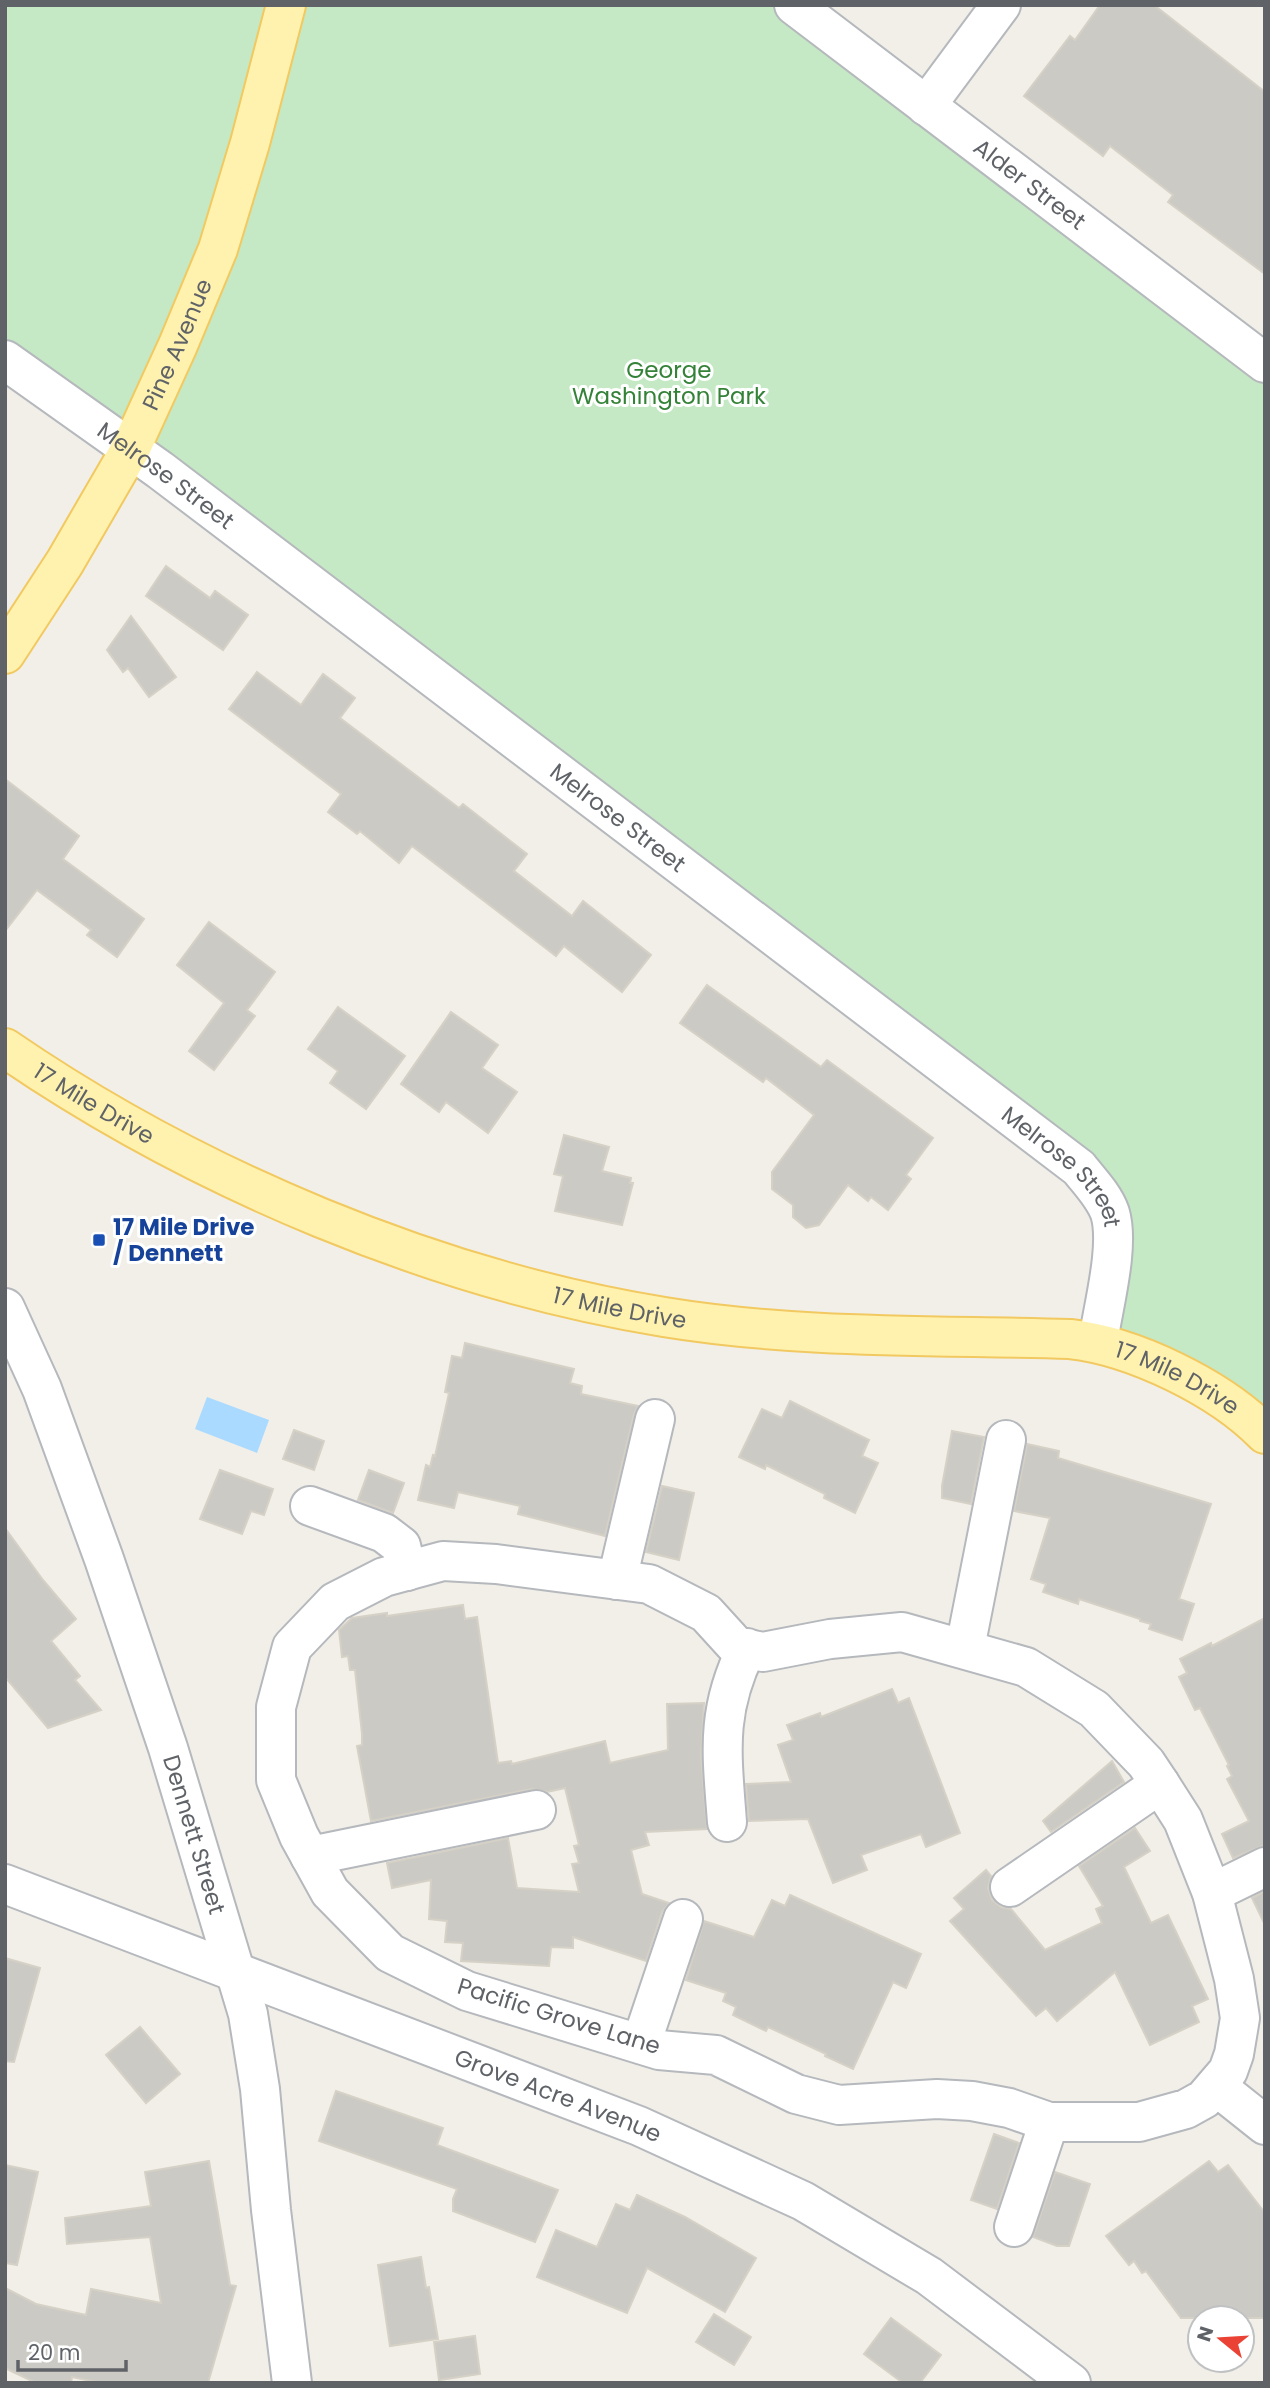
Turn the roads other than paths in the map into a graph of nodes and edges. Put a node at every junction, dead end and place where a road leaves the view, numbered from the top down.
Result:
1 (286, 5) edge
2 (794, 5) edge
3 (1001, 5) edge
4 (926, 106) junction
5 (5, 360) edge
6 (1265, 363) edge
7 (131, 450) junction
8 (5, 654) edge
9 (5, 1048) edge
10 (5, 1308) edge
11 (1098, 1342) junction
12 (655, 1419) dead end
13 (1265, 1434) edge
14 (1006, 1440) dead end
15 (310, 1506) dead end
16 (407, 1571) junction
17 (617, 1580) junction
18 (747, 1648) junction
19 (965, 1648) junction
20 (1160, 1784) junction
21 (536, 1810) dead end
22 (727, 1822) dead end
23 (310, 1856) junction
24 (1265, 1867) edge
25 (5, 1884) edge
26 (1010, 1887) dead end
27 (1212, 1893) junction
28 (683, 1919) dead end
29 (237, 1974) junction
30 (641, 2044) junction
31 (1216, 2086) junction
32 (1049, 2122) junction
33 (1265, 2125) edge
34 (1014, 2227) dead end
35 (292, 2383) edge
36 (1070, 2383) edge

1 - 7 main road, Pine Avenue
2 - 4 street, Alder Street
3 - 4 street
4 - 6 street, Alder Street
5 - 7 street, Melrose Street
7 - 8 main road, Pine Avenue
7 - 11 street, Melrose Street
9 - 11 main road, 17 Mile Drive
10 - 29 street, Dennett Street
11 - 13 main road, 17 Mile Drive
12 - 17 street
14 - 19 street
15 - 16 street
16 - 17 street, Pacific Grove Lane
16 - 23 street, Pacific Grove Lane
17 - 18 street, Pacific Grove Lane
18 - 19 street, Pacific Grove Lane
18 - 22 street
19 - 20 street, Pacific Grove Lane
20 - 26 street
20 - 27 street, Pacific Grove Lane
21 - 23 street
23 - 30 street, Pacific Grove Lane
24 - 27 street
25 - 29 street, Grove Acre Avenue
27 - 31 street, Pacific Grove Lane
28 - 30 street
29 - 35 street, Dennett Street
29 - 36 street, Grove Acre Avenue
30 - 32 street, Pacific Grove Lane
31 - 32 street, Pacific Grove Lane
31 - 33 street
32 - 34 street

